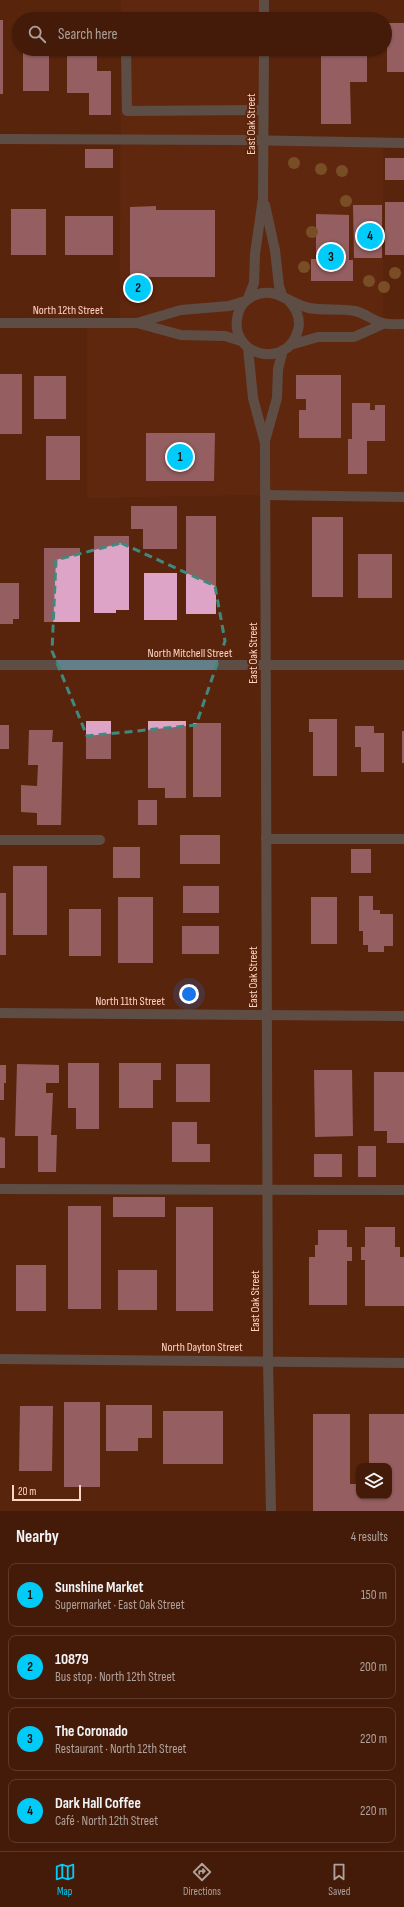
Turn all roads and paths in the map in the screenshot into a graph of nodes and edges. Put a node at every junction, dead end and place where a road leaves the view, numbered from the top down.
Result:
1 (264, 0) edge
2 (264, 12) edge
3 (126, 56) edge
4 (264, 56) edge
5 (263, 110) junction
6 (0, 139) edge
7 (263, 140) junction
8 (404, 143) edge
9 (263, 198) junction
10 (285, 297) junction
11 (247, 300) junction
12 (0, 323) edge
13 (137, 323) junction
14 (384, 324) junction
15 (404, 324) edge
16 (244, 344) junction
17 (287, 348) junction
18 (265, 443) junction
19 (265, 495) junction
20 (404, 497) edge
21 (266, 664) junction
22 (0, 665) edge
23 (404, 665) edge
24 (266, 839) junction
25 (404, 839) edge
26 (0, 840) edge
27 (100, 840) dead end
28 (0, 1013) edge
29 (266, 1015) junction
30 (404, 1016) edge
31 (267, 1188) junction
32 (0, 1189) edge
33 (404, 1190) edge
34 (0, 1359) edge
35 (268, 1361) junction
36 (404, 1363) edge
37 (271, 1511) edge

1 - 2 street
3 - 5 street
4 - 5 street, East Oak Street
5 - 7 street, East Oak Street
6 - 7 street
7 - 8 street
7 - 9 street, East Oak Street
9 - 10 street, East Oak Street
9 - 11 street, East Oak Street
10 - 11 street, North 12th Street
10 - 14 street, North 12th Street
10 - 17 street
11 - 13 street, North 12th Street
11 - 16 street
12 - 13 street, North 12th Street
13 - 16 street, North 12th Street
14 - 15 street, North 12th Street
14 - 17 street, North 12th Street
16 - 17 street, North 12th Street
16 - 18 street, East Oak Street
17 - 18 street, East Oak Street
18 - 19 street, East Oak Street
19 - 20 street
19 - 21 street, East Oak Street
21 - 22 street, North Mitchell Street
21 - 23 street, North Mitchell Street
21 - 24 street, East Oak Street
24 - 25 street
24 - 29 street, East Oak Street
26 - 27 street
28 - 29 street, North 11th Street
29 - 30 street, North 11th Street
29 - 31 street, East Oak Street
31 - 32 street
31 - 33 street
31 - 35 street, East Oak Street
34 - 35 street, North Dayton Street
35 - 36 street, North Dayton Street
35 - 37 street, East Oak Street

